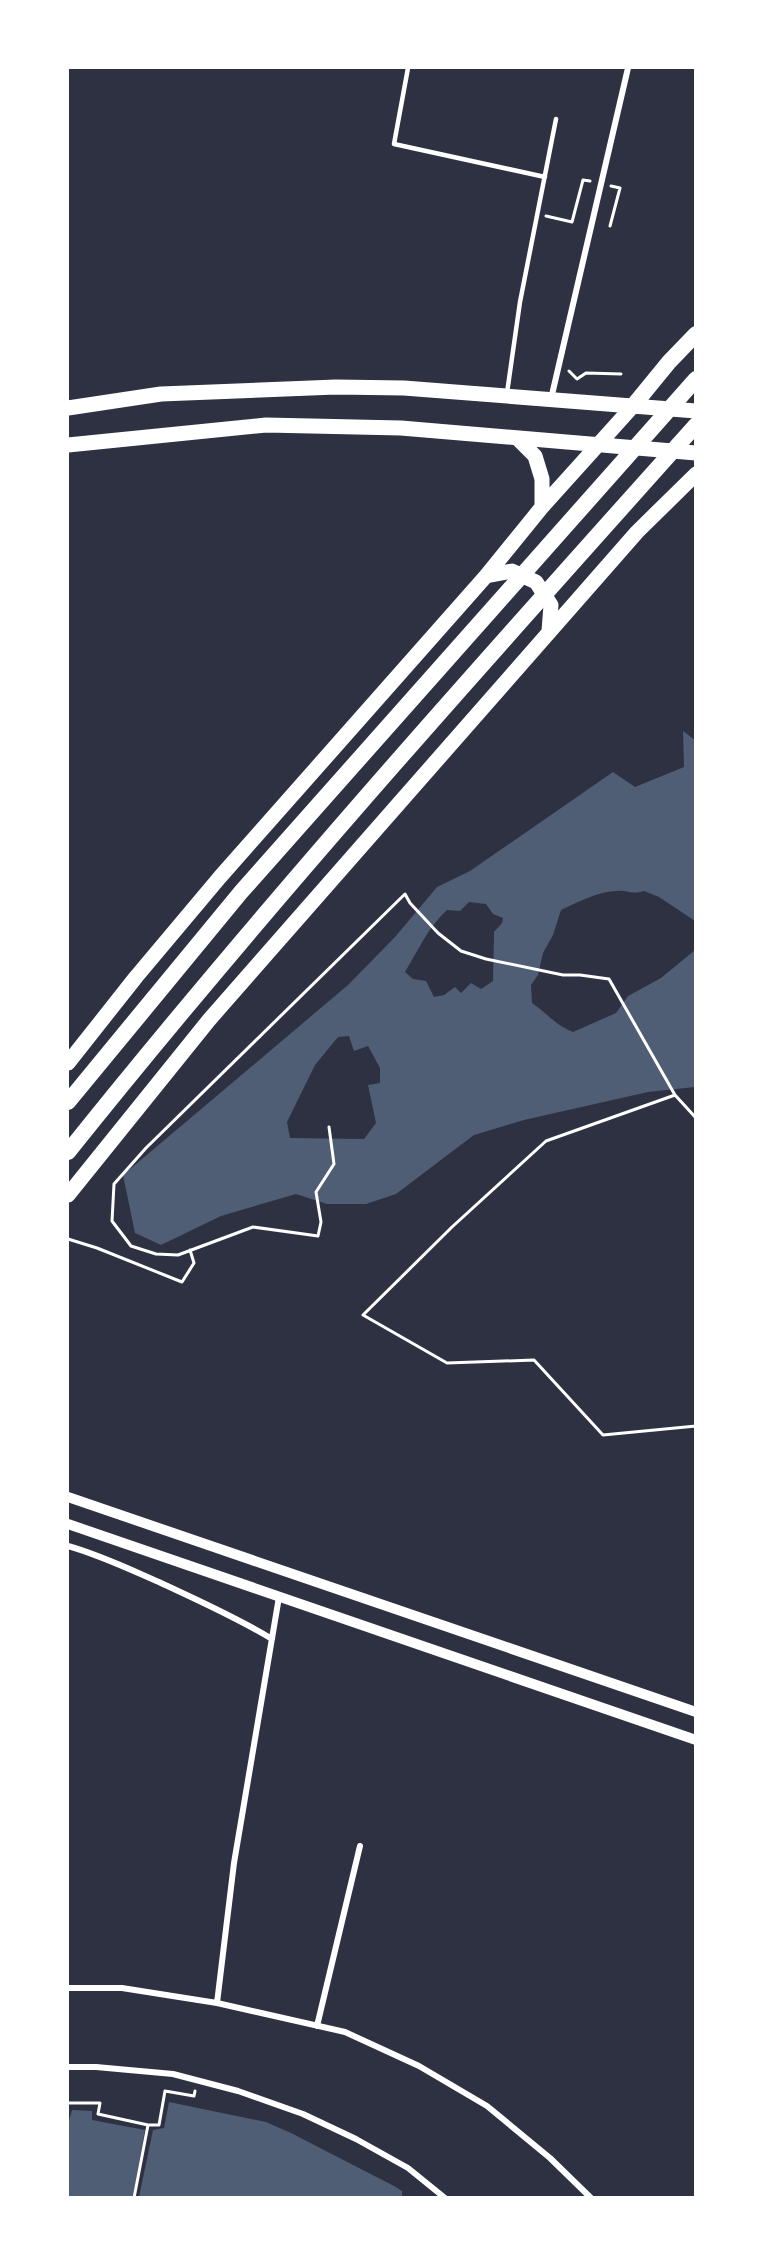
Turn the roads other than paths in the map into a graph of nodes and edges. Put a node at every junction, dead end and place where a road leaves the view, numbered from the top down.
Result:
1 (408, 68) edge
2 (628, 68) edge
3 (556, 119) dead end
4 (545, 177) junction
5 (696, 334) edge
6 (696, 379) edge
7 (506, 396) junction
8 (551, 399) junction
9 (633, 406) junction
10 (68, 408) edge
11 (696, 411) edge
12 (696, 425) edge
13 (518, 439) junction
14 (597, 444) junction
15 (68, 445) edge
16 (696, 453) edge
17 (696, 474) edge
18 (542, 507) junction
19 (486, 576) junction
20 (549, 631) junction
21 (68, 1063) edge
22 (68, 1102) edge
23 (68, 1152) edge
24 (68, 1195) edge
25 (68, 1497) edge
26 (68, 1524) edge
27 (68, 1546) edge
28 (279, 1597) junction
29 (272, 1639) junction
30 (696, 1712) edge
31 (696, 1740) edge
32 (360, 1846) dead end
33 (68, 1988) edge
34 (217, 2003) junction
35 (317, 2026) junction
36 (68, 2067) edge
37 (444, 2198) edge
38 (591, 2198) edge

1 - 4 lane
2 - 8 street
3 - 4 lane
4 - 7 lane
5 - 9 highway
6 - 22 highway
7 - 8 main road
7 - 10 main road
8 - 9 main road
9 - 11 main road
9 - 14 main road
12 - 23 highway
13 - 14 main road
13 - 15 main road
13 - 18 main road
14 - 16 main road
14 - 18 main road
17 - 20 main road
18 - 19 main road
19 - 20 main road
19 - 21 main road
20 - 24 main road
25 - 30 street
26 - 28 street
27 - 29 street
28 - 29 street
28 - 31 street
29 - 34 street
32 - 35 street
33 - 34 street
34 - 35 street
35 - 38 street
36 - 37 street

